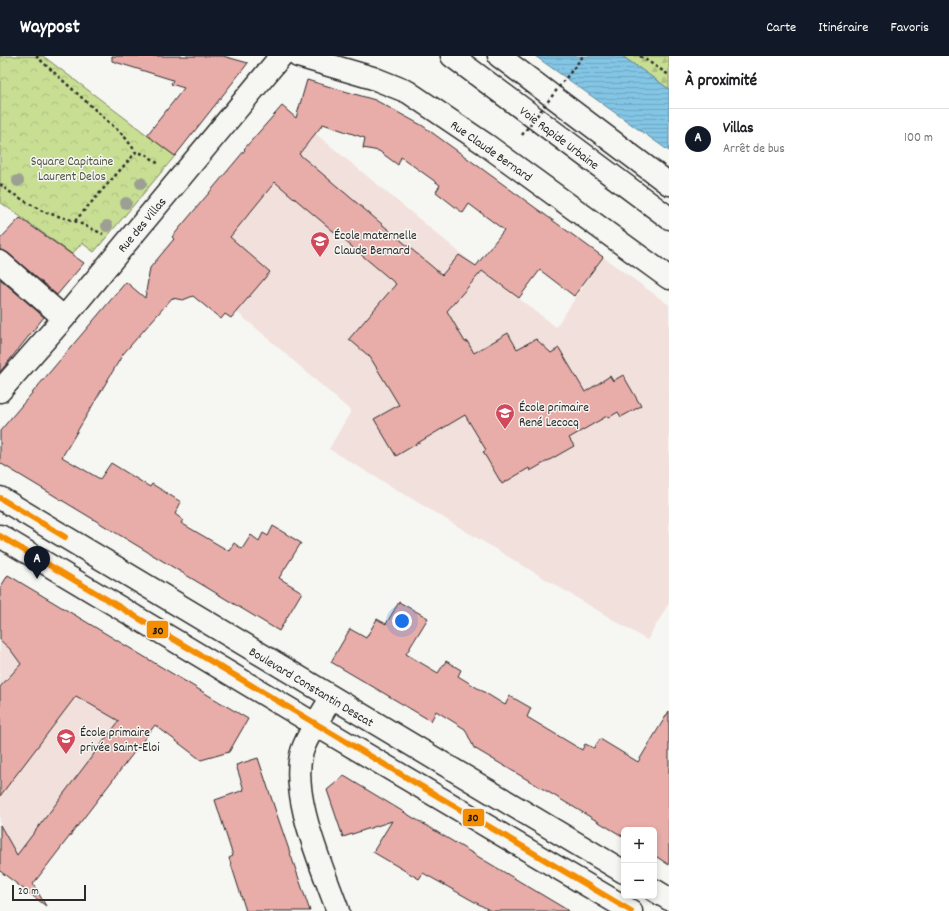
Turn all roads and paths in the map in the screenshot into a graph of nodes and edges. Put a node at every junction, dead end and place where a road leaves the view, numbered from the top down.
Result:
1 (36, 56) edge
2 (281, 56) edge
3 (298, 56) edge
4 (452, 56) edge
5 (499, 56) edge
6 (583, 56) edge
7 (640, 56) edge
8 (669, 75) edge
9 (522, 136) dead end
10 (136, 152) junction
11 (600, 167) junction
12 (183, 175) junction
13 (0, 184) edge
14 (669, 184) edge
15 (669, 218) edge
16 (75, 221) junction
17 (669, 224) edge
18 (124, 245) junction
19 (0, 262) edge
20 (669, 278) edge
21 (64, 318) junction
22 (1, 388) edge
23 (0, 498) edge
24 (0, 536) edge
25 (331, 698) junction
26 (316, 725) junction
27 (621, 870) edge
28 (657, 892) edge
29 (669, 899) edge
30 (338, 911) edge
31 (631, 911) edge

1 - 10 path
2 - 12 main road, Rue des Villas
3 - 20 main road, Rue Claude Bernard
4 - 11 main road, Voie Rapide Urbaine
5 - 14 main road
6 - 9 path, bridge
7 - 8 path
10 - 12 path
10 - 16 path
11 - 15 main road, Voie Rapide Urbaine
11 - 17 main road
12 - 18 main road, Rue des Villas
13 - 16 path
16 - 18 path
18 - 21 main road, Rue des Villas
19 - 21 main road
21 - 22 main road, Rue des Villas
23 - 25 main road, Boulevard Constantin Descat
24 - 26 main road
25 - 26 main road
25 - 27 main road, Boulevard Constantin Descat
26 - 30 main road
26 - 31 main road
28 - 29 main road

